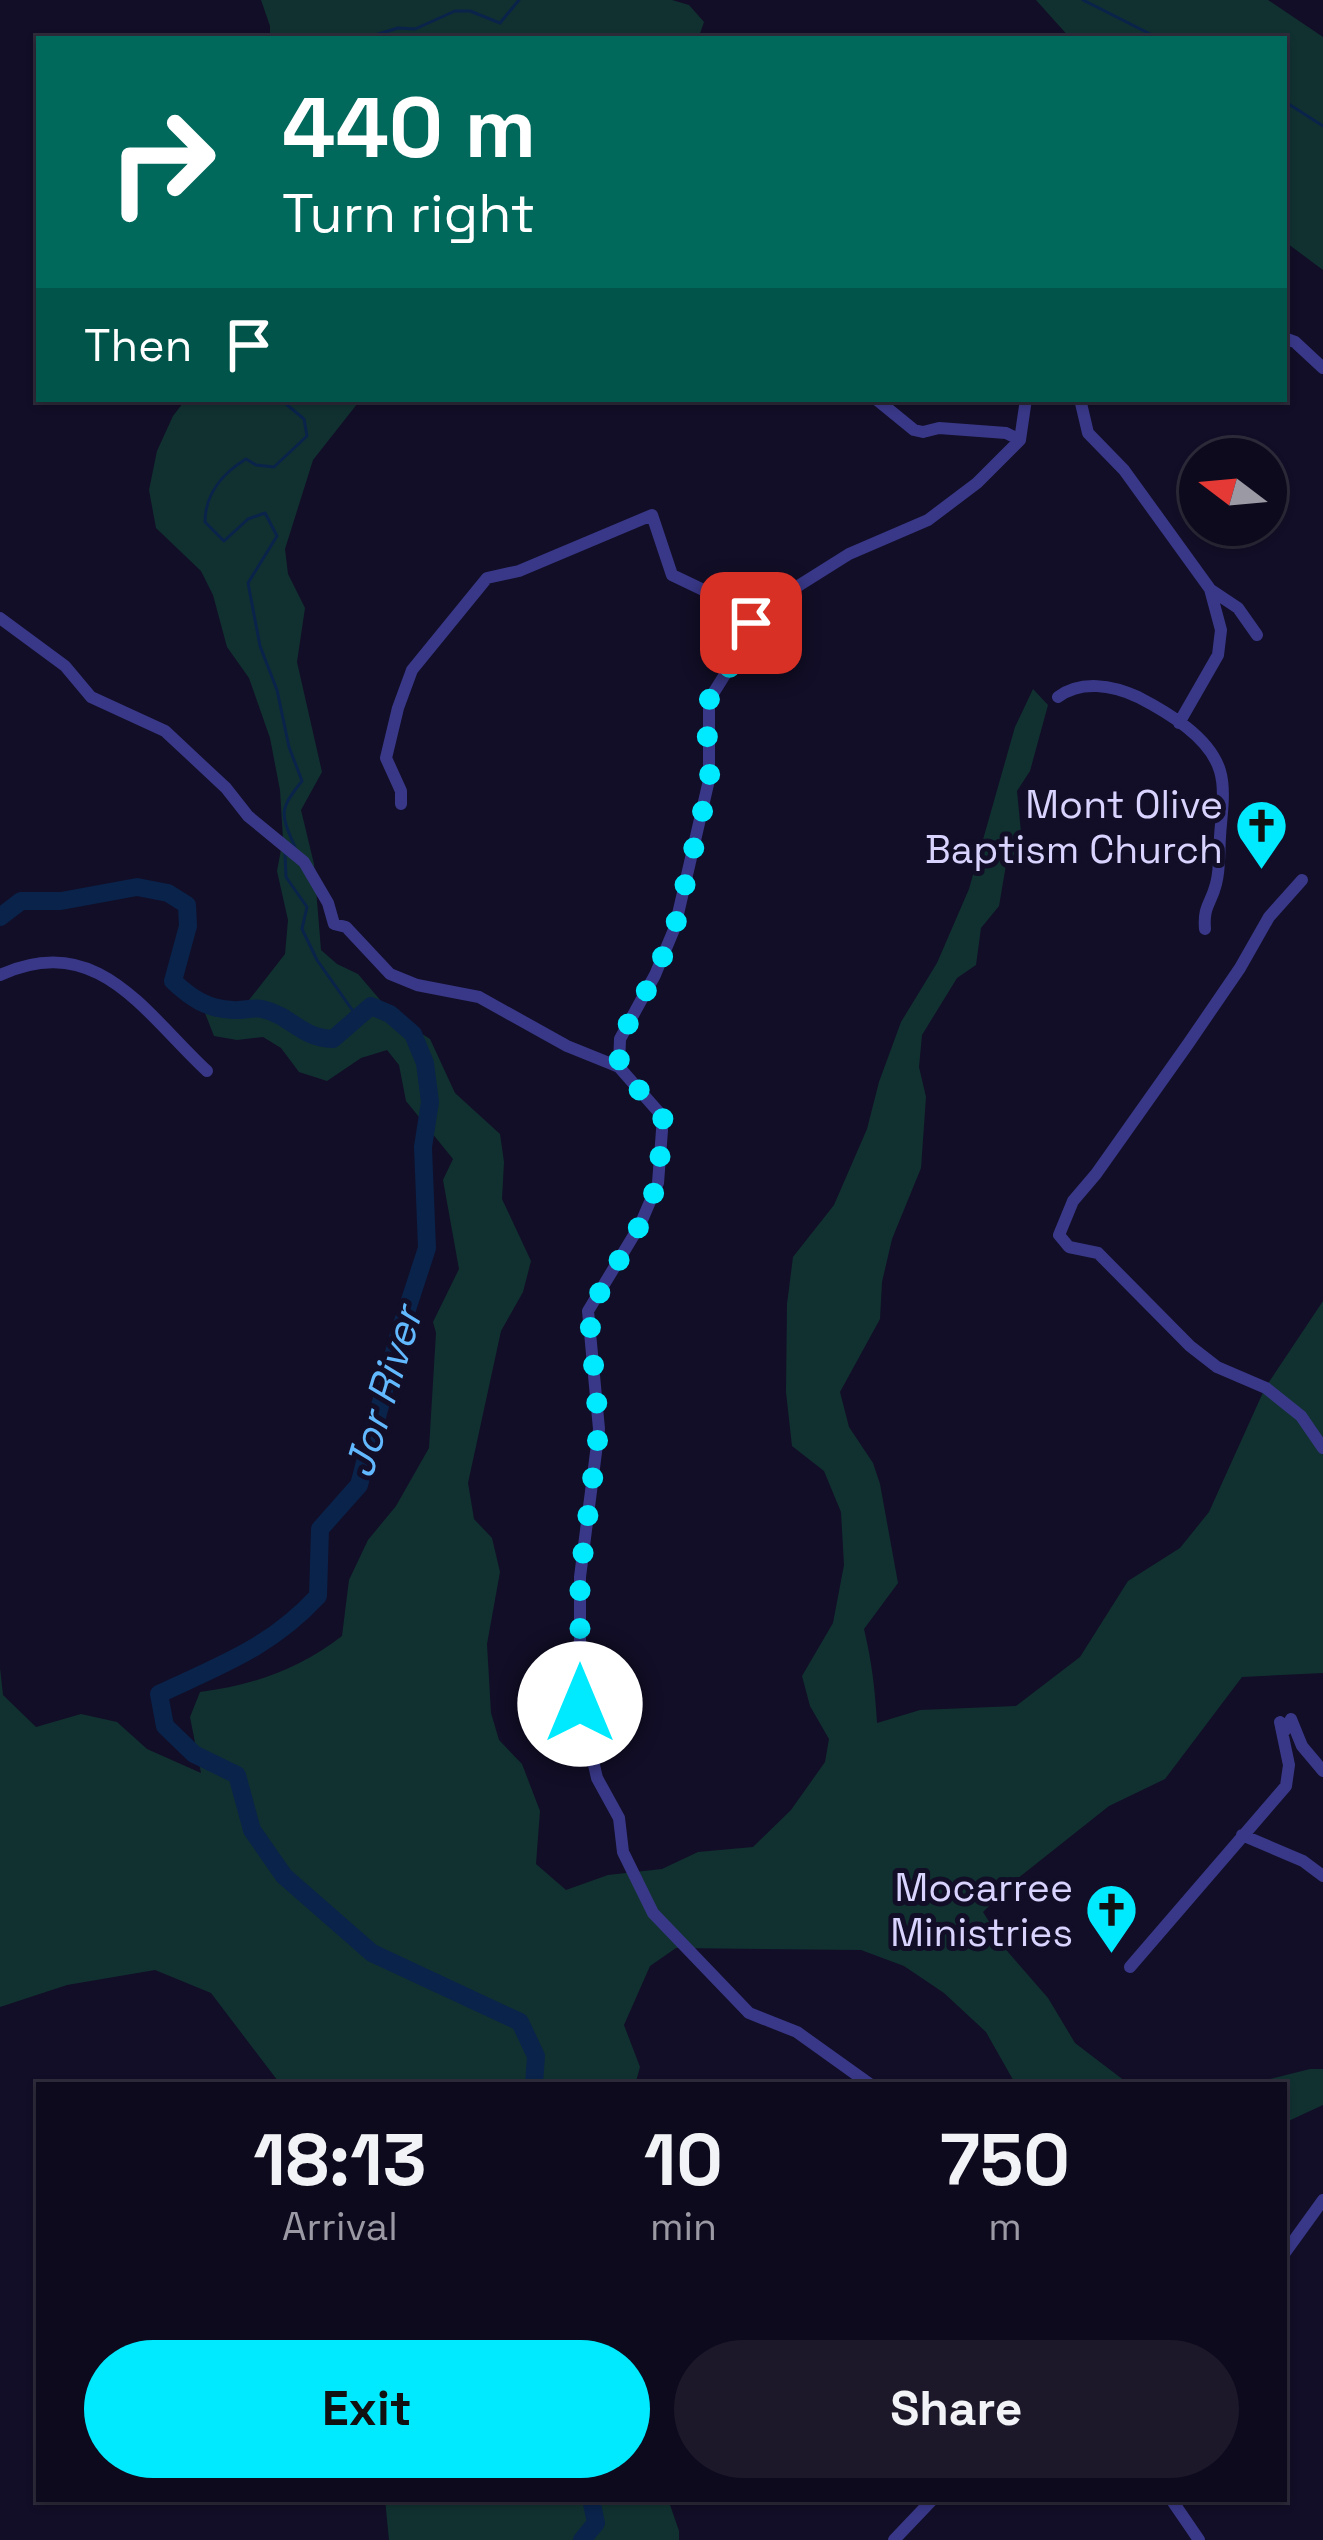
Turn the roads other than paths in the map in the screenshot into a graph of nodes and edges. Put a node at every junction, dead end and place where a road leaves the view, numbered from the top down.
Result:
1 (1287, 339) edge
2 (1323, 368) edge
3 (880, 402) edge
4 (1026, 402) edge
5 (1081, 402) edge
6 (1020, 440) junction
7 (1210, 590) junction
8 (0, 618) edge
9 (745, 630) junction
10 (1257, 634) dead end
11 (1058, 697) dead end
12 (1179, 723) junction
13 (401, 804) dead end
14 (1302, 880) dead end
15 (1205, 928) dead end
16 (0, 975) edge
17 (619, 1067) junction
18 (207, 1070) dead end
19 (1323, 1448) edge
20 (1323, 1772) edge
21 (1242, 1834) junction
22 (1323, 1876) edge
23 (1130, 1966) dead end
24 (867, 2082) edge
25 (1323, 2200) edge
26 (1287, 2250) edge
27 (930, 2502) edge
28 (1173, 2502) edge
29 (894, 2540) edge
30 (1199, 2540) edge

1 - 2 street
3 - 6 street
4 - 6 street
5 - 7 street
6 - 9 street
7 - 10 street
7 - 12 street
8 - 17 street
9 - 13 street
9 - 17 street
11 - 12 street
12 - 15 street
14 - 19 street
16 - 18 street
17 - 24 street
20 - 21 street
21 - 22 street
21 - 23 street
25 - 26 street
27 - 29 street
28 - 30 street

